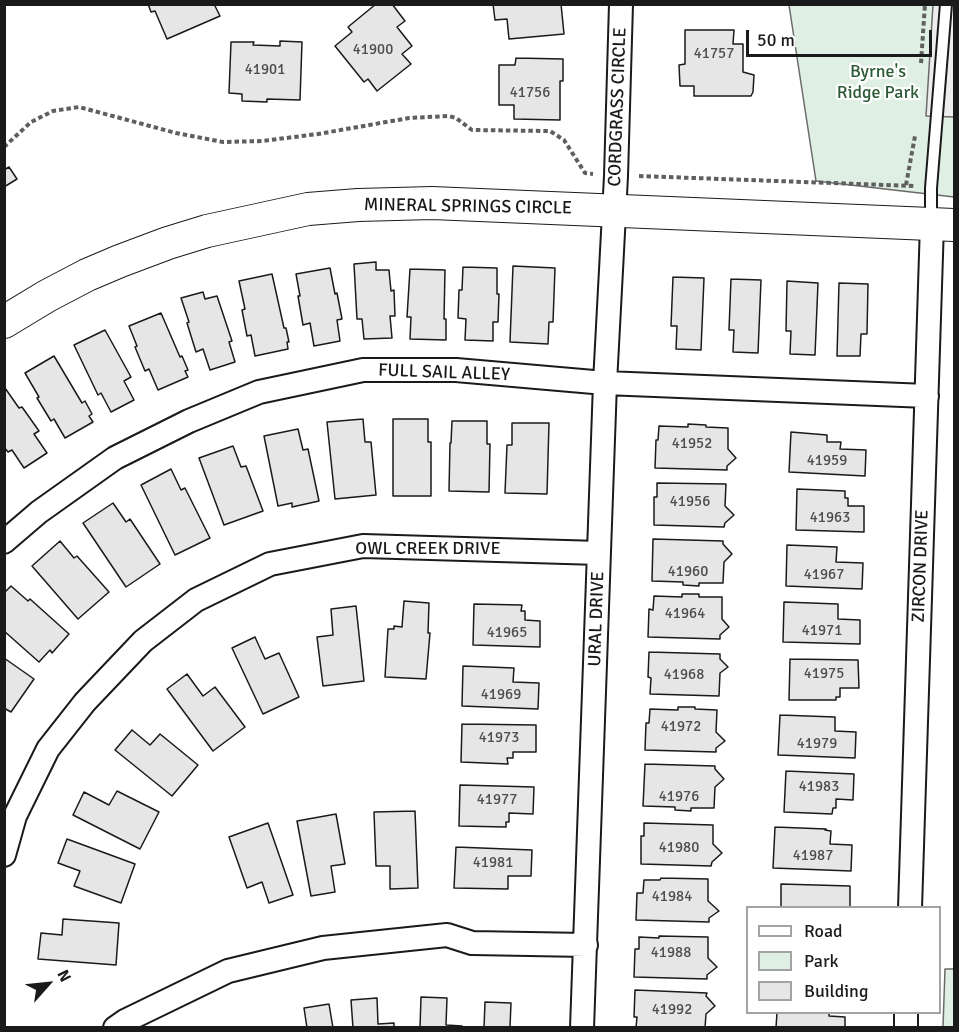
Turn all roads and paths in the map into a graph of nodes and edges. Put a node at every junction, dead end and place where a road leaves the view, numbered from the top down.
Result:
1 (621, 4) edge
2 (926, 4) edge
3 (946, 4) edge
4 (921, 63) dead end
5 (916, 134) dead end
6 (4, 147) edge
7 (616, 176) junction
8 (906, 186) junction
9 (931, 188) junction
10 (614, 210) junction
11 (943, 224) edge
12 (4, 322) edge
13 (605, 382) junction
14 (927, 396) junction
15 (4, 542) edge
16 (599, 553) junction
17 (4, 855) edge
18 (910, 906) edge
19 (586, 945) junction
20 (115, 1028) edge
21 (582, 1028) edge

1 - 7 street, CORDGRASS CIRCLE
2 - 4 path
3 - 9 lane
5 - 8 path
6 - 7 path
7 - 8 path
7 - 10 street, CORDGRASS CIRCLE
8 - 9 path
9 - 11 lane
10 - 11 street, MINERAL SPRINGS CIRCLE
10 - 12 street, MINERAL SPRINGS CIRCLE
10 - 13 street, URAL DRIVE
11 - 14 street, ZIRCON DRIVE
13 - 14 street, FULL SAIL ALLEY
13 - 15 street, FULL SAIL ALLEY
13 - 16 street, URAL DRIVE
14 - 18 street, ZIRCON DRIVE
16 - 17 street, OWL CREEK DRIVE
16 - 19 street, URAL DRIVE
19 - 20 street
19 - 21 street, URAL DRIVE

